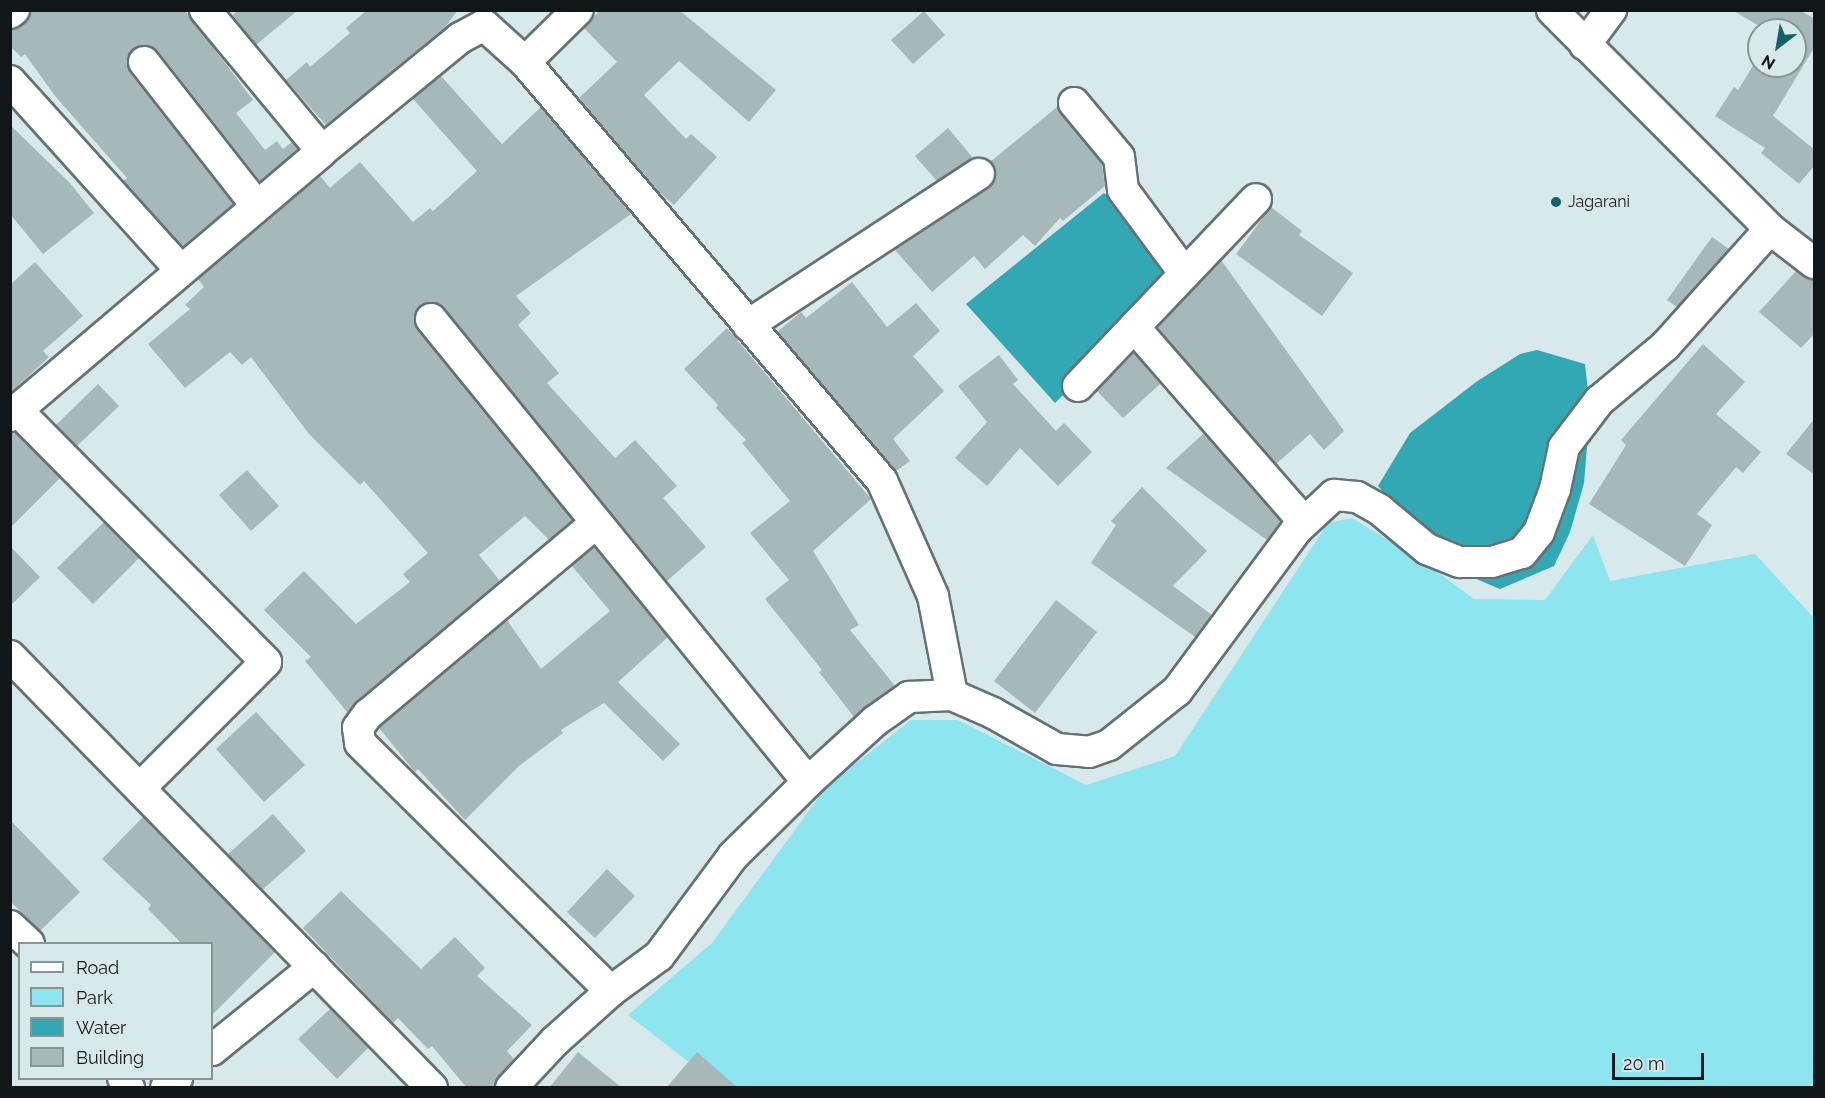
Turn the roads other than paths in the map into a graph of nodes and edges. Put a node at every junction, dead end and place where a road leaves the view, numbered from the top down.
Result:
1 (578, 10) edge
2 (1552, 10) edge
3 (1611, 10) edge
4 (212, 13) edge
5 (482, 18) edge
6 (1585, 45) junction
7 (144, 62) dead end
8 (525, 62) junction
9 (10, 81) edge
10 (1074, 103) dead end
11 (322, 151) junction
12 (979, 174) dead end
13 (1256, 199) dead end
14 (256, 206) junction
15 (1770, 229) junction
16 (1815, 263) edge
17 (181, 270) junction
18 (1185, 274) junction
19 (431, 319) dead end
20 (748, 325) junction
21 (1134, 327) junction
22 (1078, 386) dead end
23 (14, 413) edge
24 (1304, 522) junction
25 (596, 523) junction
26 (10, 656) edge
27 (952, 695) junction
28 (808, 782) junction
29 (140, 788) junction
30 (10, 926) edge
31 (27, 942) edge
32 (314, 967) junction
33 (611, 991) junction
34 (213, 1049) edge
35 (432, 1088) edge
36 (511, 1088) edge

1 - 8 street
2 - 6 street
3 - 6 street
4 - 11 street
5 - 8 street
5 - 11 street
6 - 15 street
7 - 14 street
8 - 20 street
9 - 17 street
10 - 18 street
11 - 14 street
12 - 20 street
13 - 18 street
14 - 17 street
15 - 16 street
15 - 24 street
17 - 23 street
18 - 21 street
19 - 25 street
20 - 27 street
21 - 22 street
21 - 24 street
23 - 29 street
24 - 27 street
25 - 28 street
25 - 33 street
26 - 29 street
27 - 28 street
28 - 33 street
29 - 32 street
30 - 31 street
32 - 34 street
32 - 35 street
33 - 36 street

